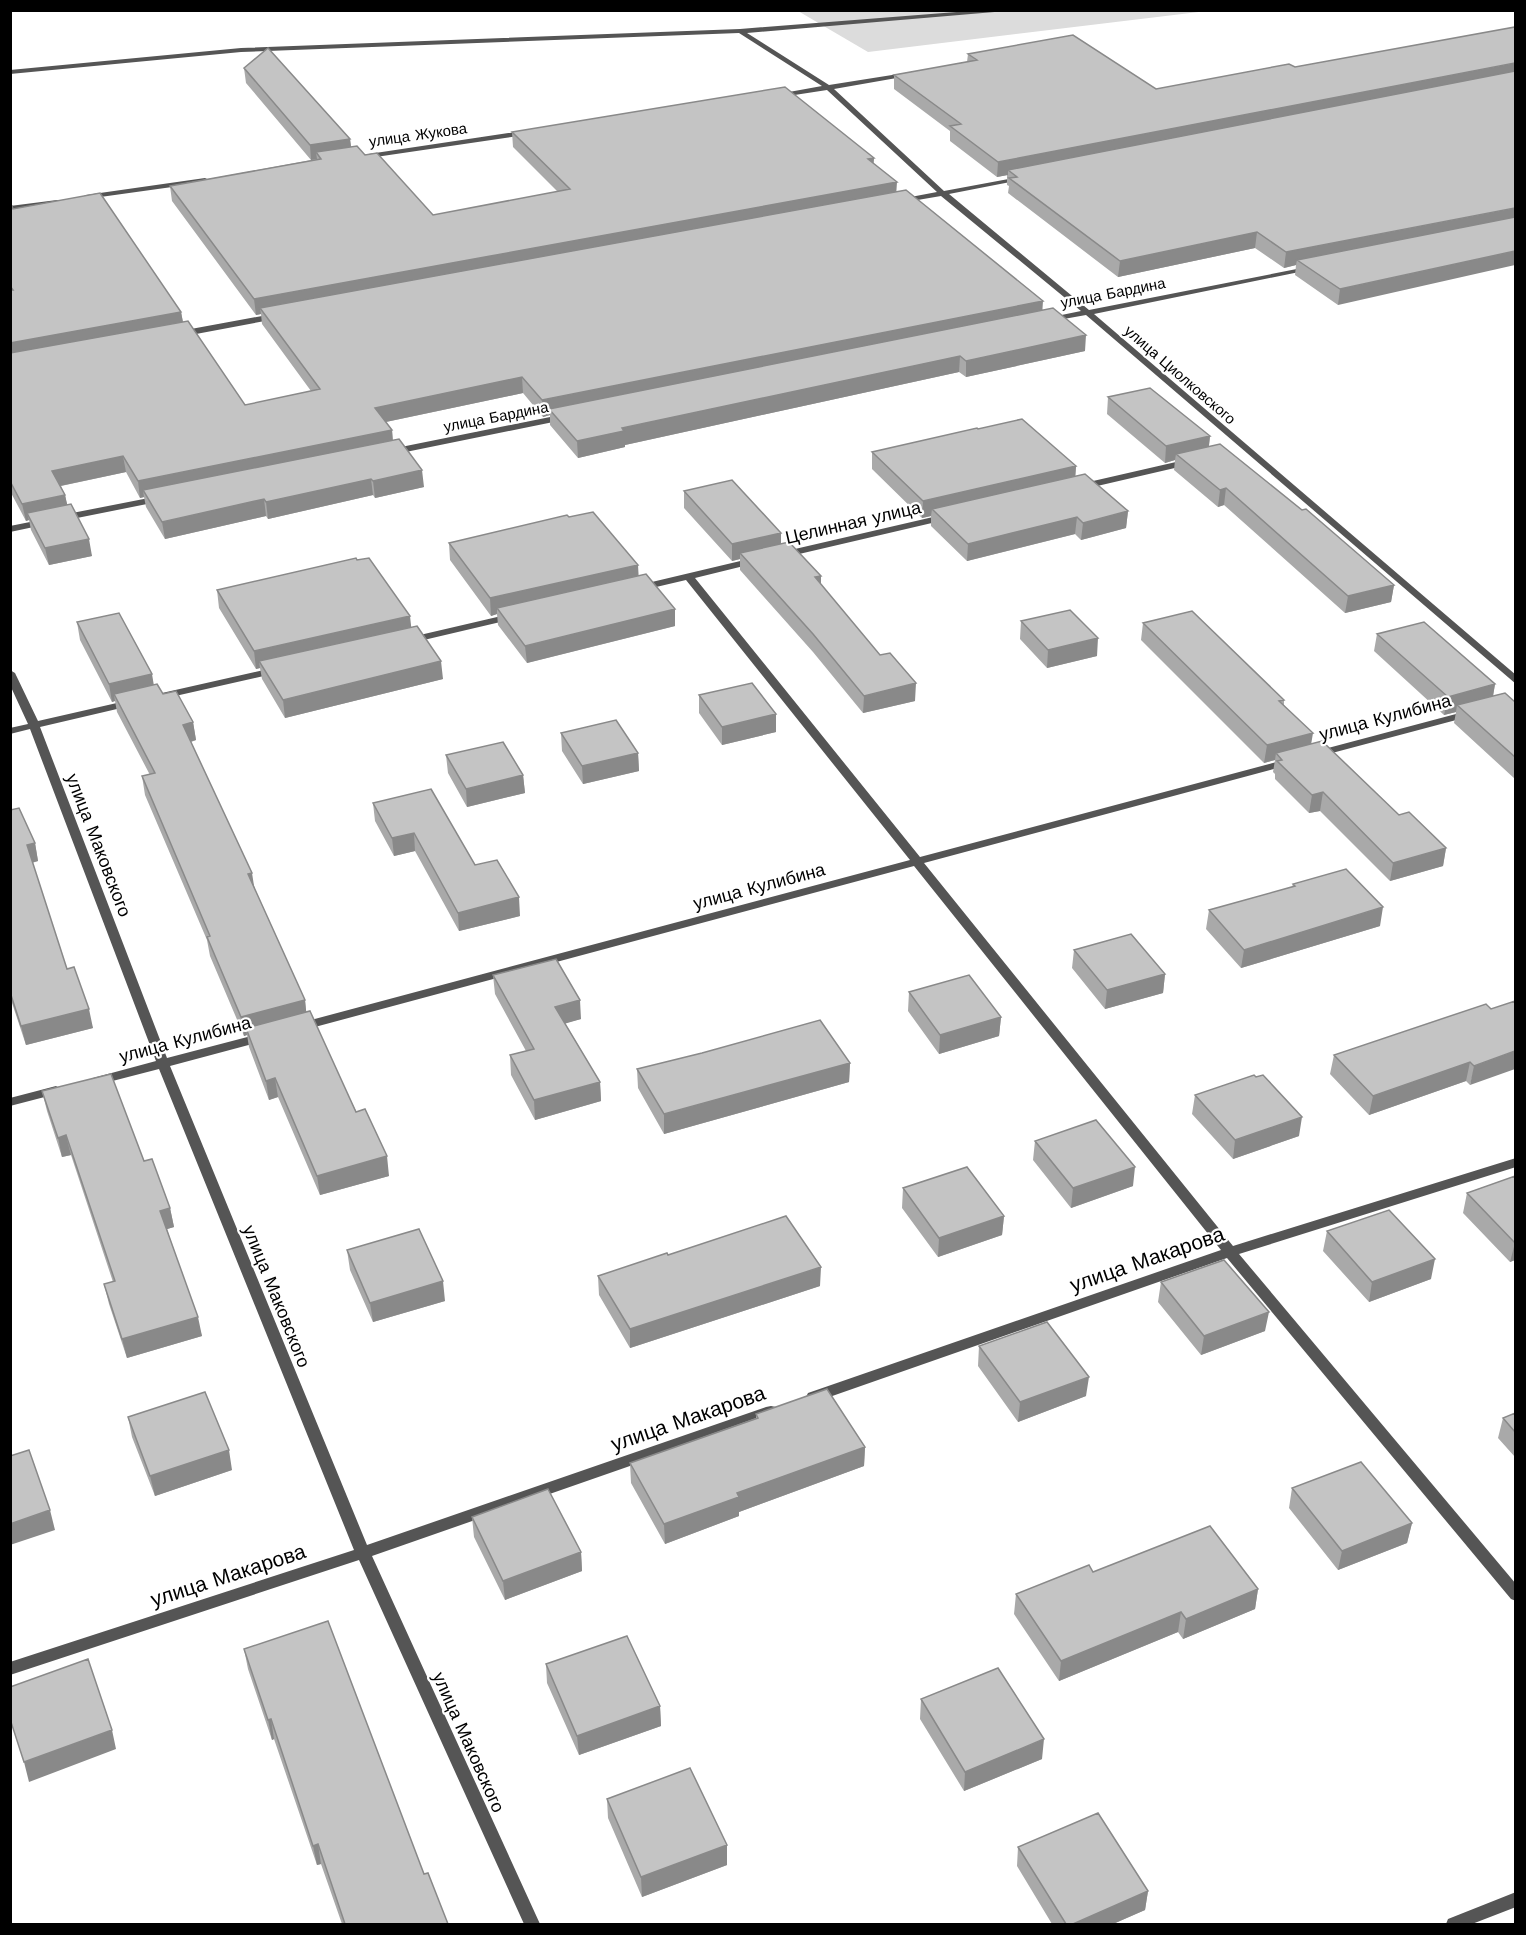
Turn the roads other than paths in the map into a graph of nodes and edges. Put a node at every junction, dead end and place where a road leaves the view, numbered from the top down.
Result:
1 (1016, 10) edge
2 (740, 31) junction
3 (10, 72) edge
4 (921, 72) edge
5 (829, 88) junction
6 (770, 97) edge
7 (533, 132) edge
8 (355, 158) edge
9 (1036, 175) edge
10 (212, 179) edge
11 (942, 194) junction
12 (82, 198) edge
13 (70, 200) edge
14 (895, 202) edge
15 (10, 208) edge
16 (1319, 266) edge
17 (1087, 312) junction
18 (282, 315) edge
19 (1040, 322) edge
20 (176, 334) edge
21 (572, 416) edge
22 (1246, 449) junction
23 (1234, 452) edge
24 (385, 453) edge
25 (1199, 460) edge
26 (1072, 489) edge
27 (174, 496) edge
28 (956, 515) edge
29 (10, 529) edge
30 (688, 576) junction
31 (630, 590) edge
32 (525, 614) edge
33 (396, 643) edge
34 (291, 667) edge
35 (10, 673) edge
36 (1515, 681) edge
37 (151, 699) edge
38 (140, 701) edge
39 (1481, 710) edge
40 (34, 725) junction
41 (10, 731) edge
42 (918, 861) junction
43 (163, 1064) junction
44 (87, 1083) edge
45 (65, 1088) edge
46 (10, 1102) edge
47 (1515, 1162) edge
48 (1230, 1252) junction
49 (802, 1401) edge
50 (780, 1408) edge
51 (363, 1553) junction
52 (1515, 1594) edge
53 (10, 1669) edge
54 (1515, 1899) edge
55 (532, 1924) edge
56 (1454, 1924) edge

1 - 2 street
2 - 3 street
2 - 5 street, улица Циолковского
4 - 5 street
5 - 6 street
5 - 11 street, улица Циолковского
7 - 8 street, улица Жукова
9 - 11 street
10 - 12 street
11 - 14 street
11 - 17 street, улица Циолковского
13 - 15 street
16 - 17 street, улица Бардина
17 - 19 street, улица Бардина
17 - 22 street, улица Циолковского
18 - 20 street
21 - 24 street, улица Бардина
22 - 23 street
22 - 36 street, улица Циолковского
25 - 26 street
27 - 29 street
28 - 30 street, Целинная улица
30 - 31 street, Целинная улица
30 - 42 street
32 - 33 street
34 - 37 street
35 - 40 street, улица Маковского
38 - 40 street
39 - 42 street, улица Кулибина
40 - 41 street
40 - 43 street, улица Маковского
42 - 43 street, улица Кулибина
42 - 48 street
43 - 44 street, улица Кулибина
43 - 51 street, улица Маковского
45 - 46 street
47 - 48 street, улица Макарова
48 - 49 street, улица Макарова
48 - 52 street
50 - 51 street, улица Макарова
51 - 53 street, улица Макарова
51 - 55 street, улица Маковского
54 - 56 street

